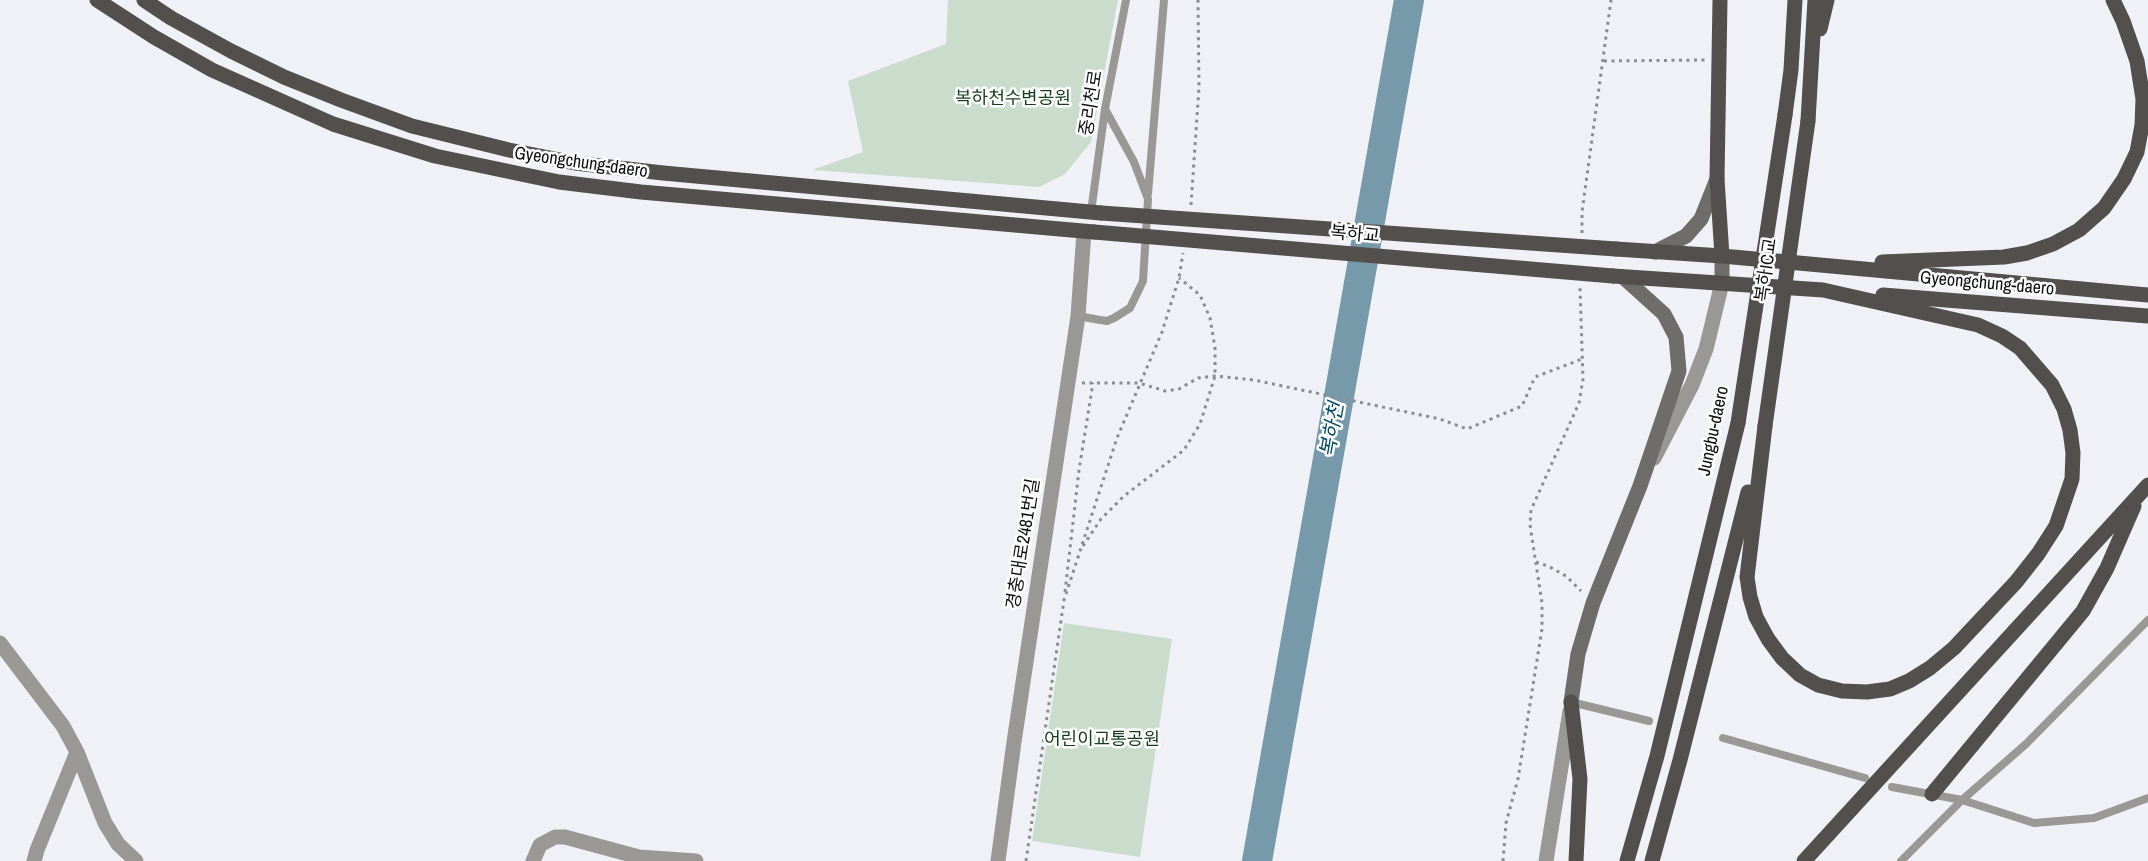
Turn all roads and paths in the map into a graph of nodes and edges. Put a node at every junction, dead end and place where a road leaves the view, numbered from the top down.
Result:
1 (97, 0) edge
2 (144, 0) edge
3 (1126, 0) edge
4 (1164, 0) edge
5 (1198, 0) edge
6 (1611, 0) edge
7 (1720, 0) edge
8 (1795, 0) edge
9 (1815, 0) edge
10 (1827, 0) edge
11 (2113, 0) edge
12 (1813, 58) junction
13 (1604, 60) junction
14 (1719, 60) junction
15 (1105, 109) junction
16 (1717, 179) junction
17 (1148, 199) junction
18 (1191, 205) dead end
19 (1096, 212) junction
20 (1089, 232) junction
21 (1582, 234) dead end
22 (1184, 247) dead end
23 (1656, 252) junction
24 (1722, 256) junction
25 (1825, 265) junction
26 (1618, 276) junction
27 (1179, 278) junction
28 (1580, 279) dead end
29 (1722, 283) junction
30 (1823, 290) junction
31 (2148, 295) edge
32 (1078, 316) junction
33 (2148, 316) edge
34 (1582, 359) junction
35 (1215, 376) junction
36 (1139, 383) junction
37 (1765, 426) junction
38 (1640, 486) junction
39 (2143, 490) edge
40 (1080, 549) junction
41 (1536, 562) junction
42 (1064, 600) junction
43 (1593, 603) junction
44 (2148, 620) edge
45 (0, 643) edge
46 (1571, 702) junction
47 (1649, 721) dead end
48 (1723, 738) dead end
49 (77, 752) junction
50 (1864, 778) dead end
51 (1892, 787) dead end
52 (1932, 794) junction
53 (2148, 798) edge
54 (1962, 800) junction
55 (34, 861) edge
56 (136, 861) edge
57 (533, 861) edge
58 (696, 861) edge
59 (998, 861) edge
60 (1026, 861) edge
61 (1503, 861) edge
62 (1546, 861) edge
63 (1576, 861) edge
64 (1627, 861) edge
65 (1652, 861) edge
66 (1804, 861) edge
67 (1901, 861) edge

1 - 20 main road, Gyeongchung-daero
2 - 19 main road, Gyeongchung-daero
3 - 15 lane, 중리천로
4 - 17 lane
5 - 18 path
6 - 13 path
7 - 14 main road
8 - 64 main road, Jungbu-daero, bridge
9 - 12 main road
10 - 12 main road
11 - 25 main road
12 - 37 main road, 복하IC교, bridge
13 - 14 path
13 - 21 path
14 - 16 main road
15 - 17 lane
15 - 19 lane, 중리천로
16 - 23 main road
16 - 24 main road
17 - 32 lane
19 - 23 main road, 복하교, bridge
20 - 26 main road, 복하교, bridge
20 - 32 street, 경충대로2481번길
22 - 27 path
23 - 24 main road, 복하교
24 - 25 main road, 복하교
24 - 29 main road
25 - 31 main road
26 - 29 main road, 복하교
26 - 38 main road
27 - 35 path
27 - 36 path
28 - 34 path
29 - 30 main road, 복하교
29 - 38 street
30 - 33 main road, Gyeongchung-daero
30 - 37 main road
32 - 59 street, 경충대로2481번길
34 - 35 path
34 - 41 path
35 - 36 path
35 - 40 path
36 - 40 path
36 - 42 path
37 - 65 main road
38 - 43 main road
39 - 52 main road
39 - 66 main road
40 - 42 path
41 - 43 path
41 - 61 path
42 - 60 path
43 - 46 main road
44 - 54 lane
45 - 49 street
46 - 47 lane
46 - 62 street
46 - 63 main road
48 - 50 lane
49 - 55 street
49 - 56 street
51 - 52 lane
52 - 54 lane
53 - 54 lane
54 - 67 lane
57 - 58 street

